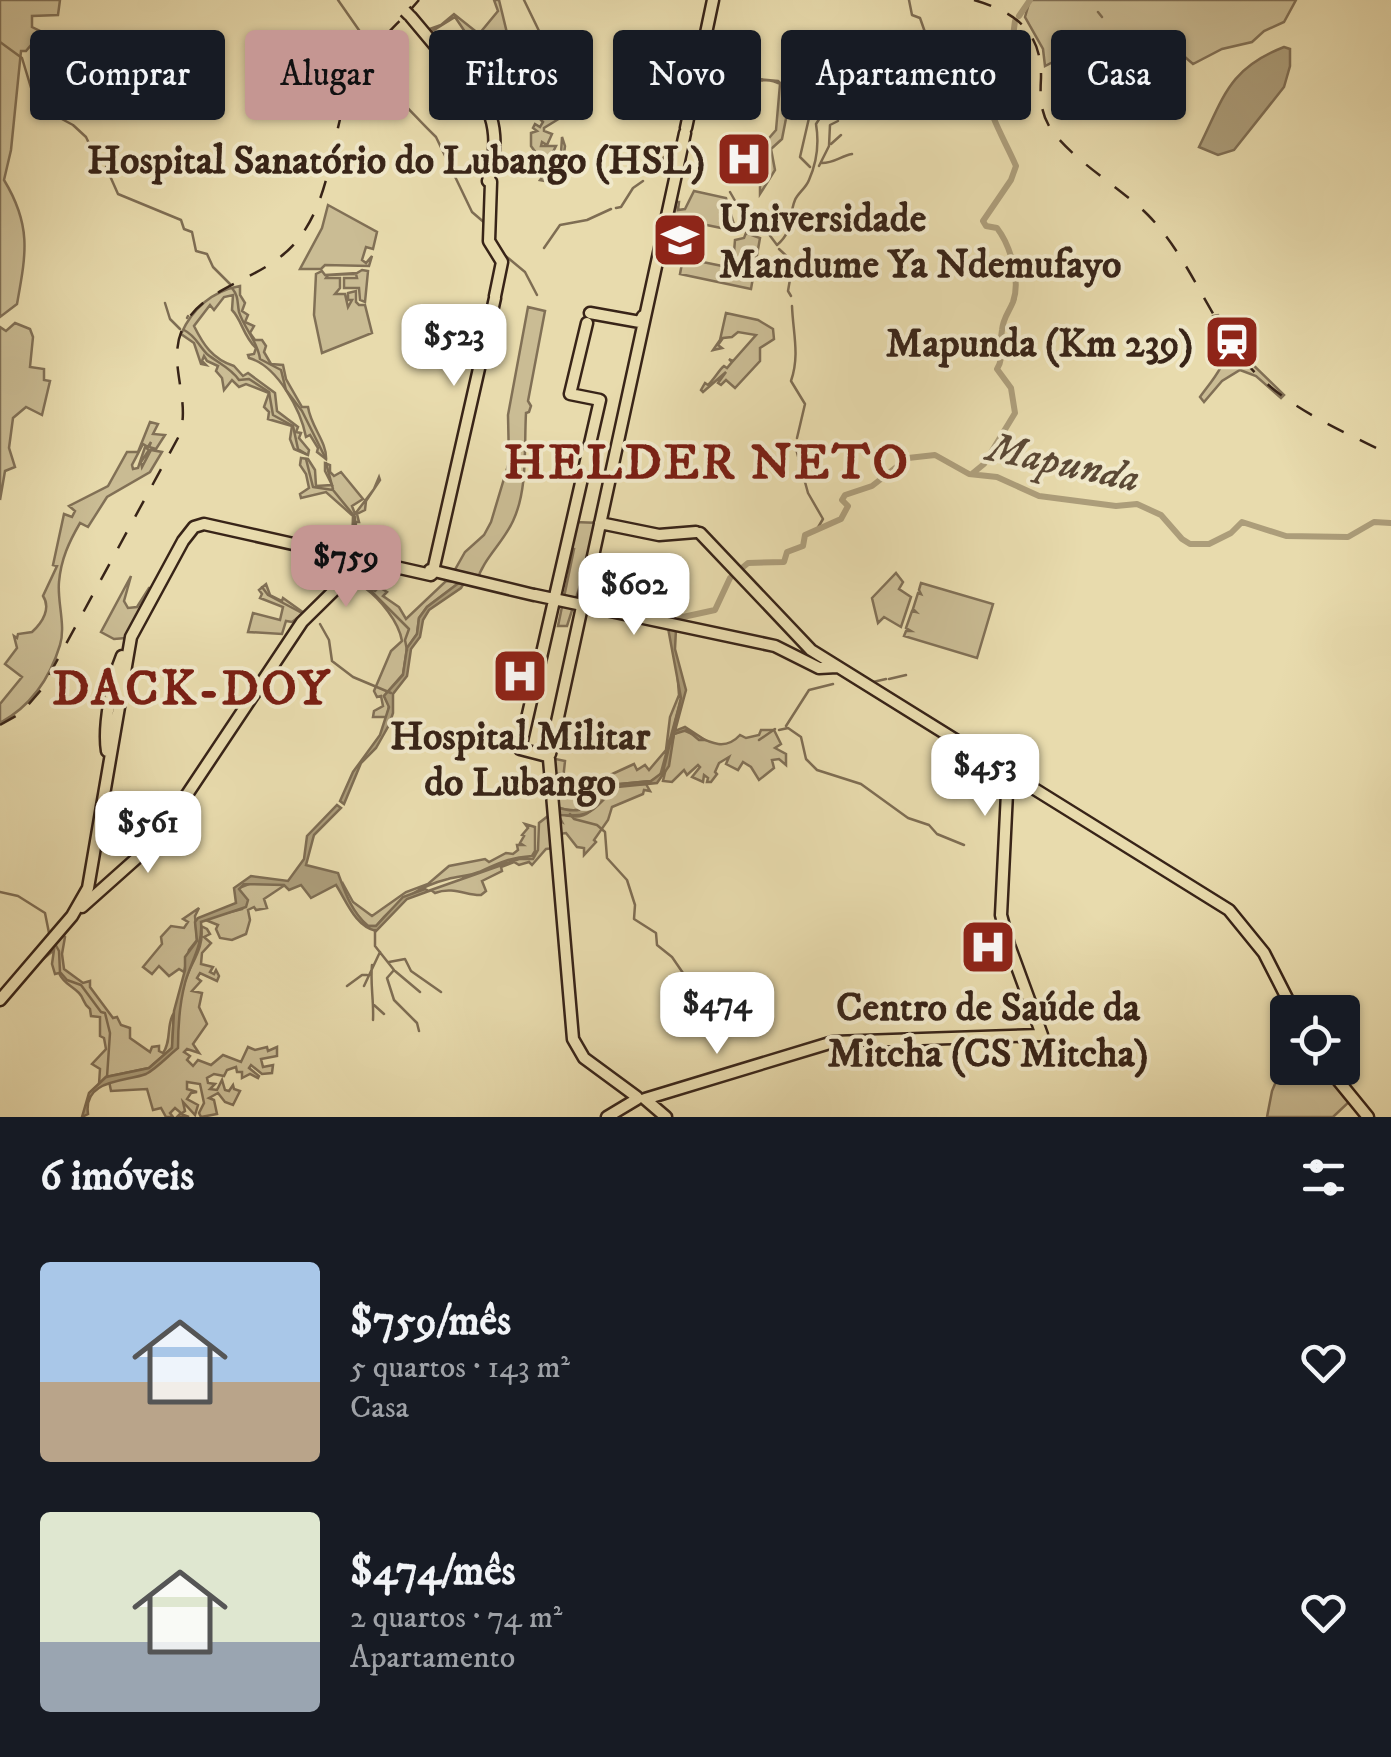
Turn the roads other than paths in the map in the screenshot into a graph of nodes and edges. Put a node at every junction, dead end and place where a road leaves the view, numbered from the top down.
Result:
1 (396, 0) edge
2 (712, 0) edge
3 (682, 131) junction
4 (197, 521) junction
5 (600, 523) junction
6 (366, 559) junction
7 (432, 571) junction
8 (554, 600) junction
9 (582, 606) junction
10 (838, 666) junction
11 (118, 680) junction
12 (549, 757) junction
13 (1008, 772) junction
14 (92, 882) junction
15 (51, 937) junction
16 (1285, 995) edge
17 (0, 998) edge
18 (1342, 1085) edge
19 (643, 1099) junction
20 (607, 1117) edge
21 (666, 1117) edge
22 (1368, 1117) edge

1 - 7 main road
2 - 3 main road
3 - 5 main road
3 - 8 main road
4 - 6 main road
4 - 7 main road
4 - 11 main road
4 - 11 main road
5 - 9 main road
5 - 10 main road
6 - 7 main road
6 - 14 main road
7 - 8 main road
8 - 9 main road
8 - 12 main road
9 - 10 main road
9 - 12 main road
10 - 13 main road
11 - 14 main road
12 - 19 main road
13 - 16 main road
13 - 19 main road
14 - 15 main road
14 - 15 main road
15 - 17 main road
18 - 22 main road
19 - 20 main road
19 - 21 main road

